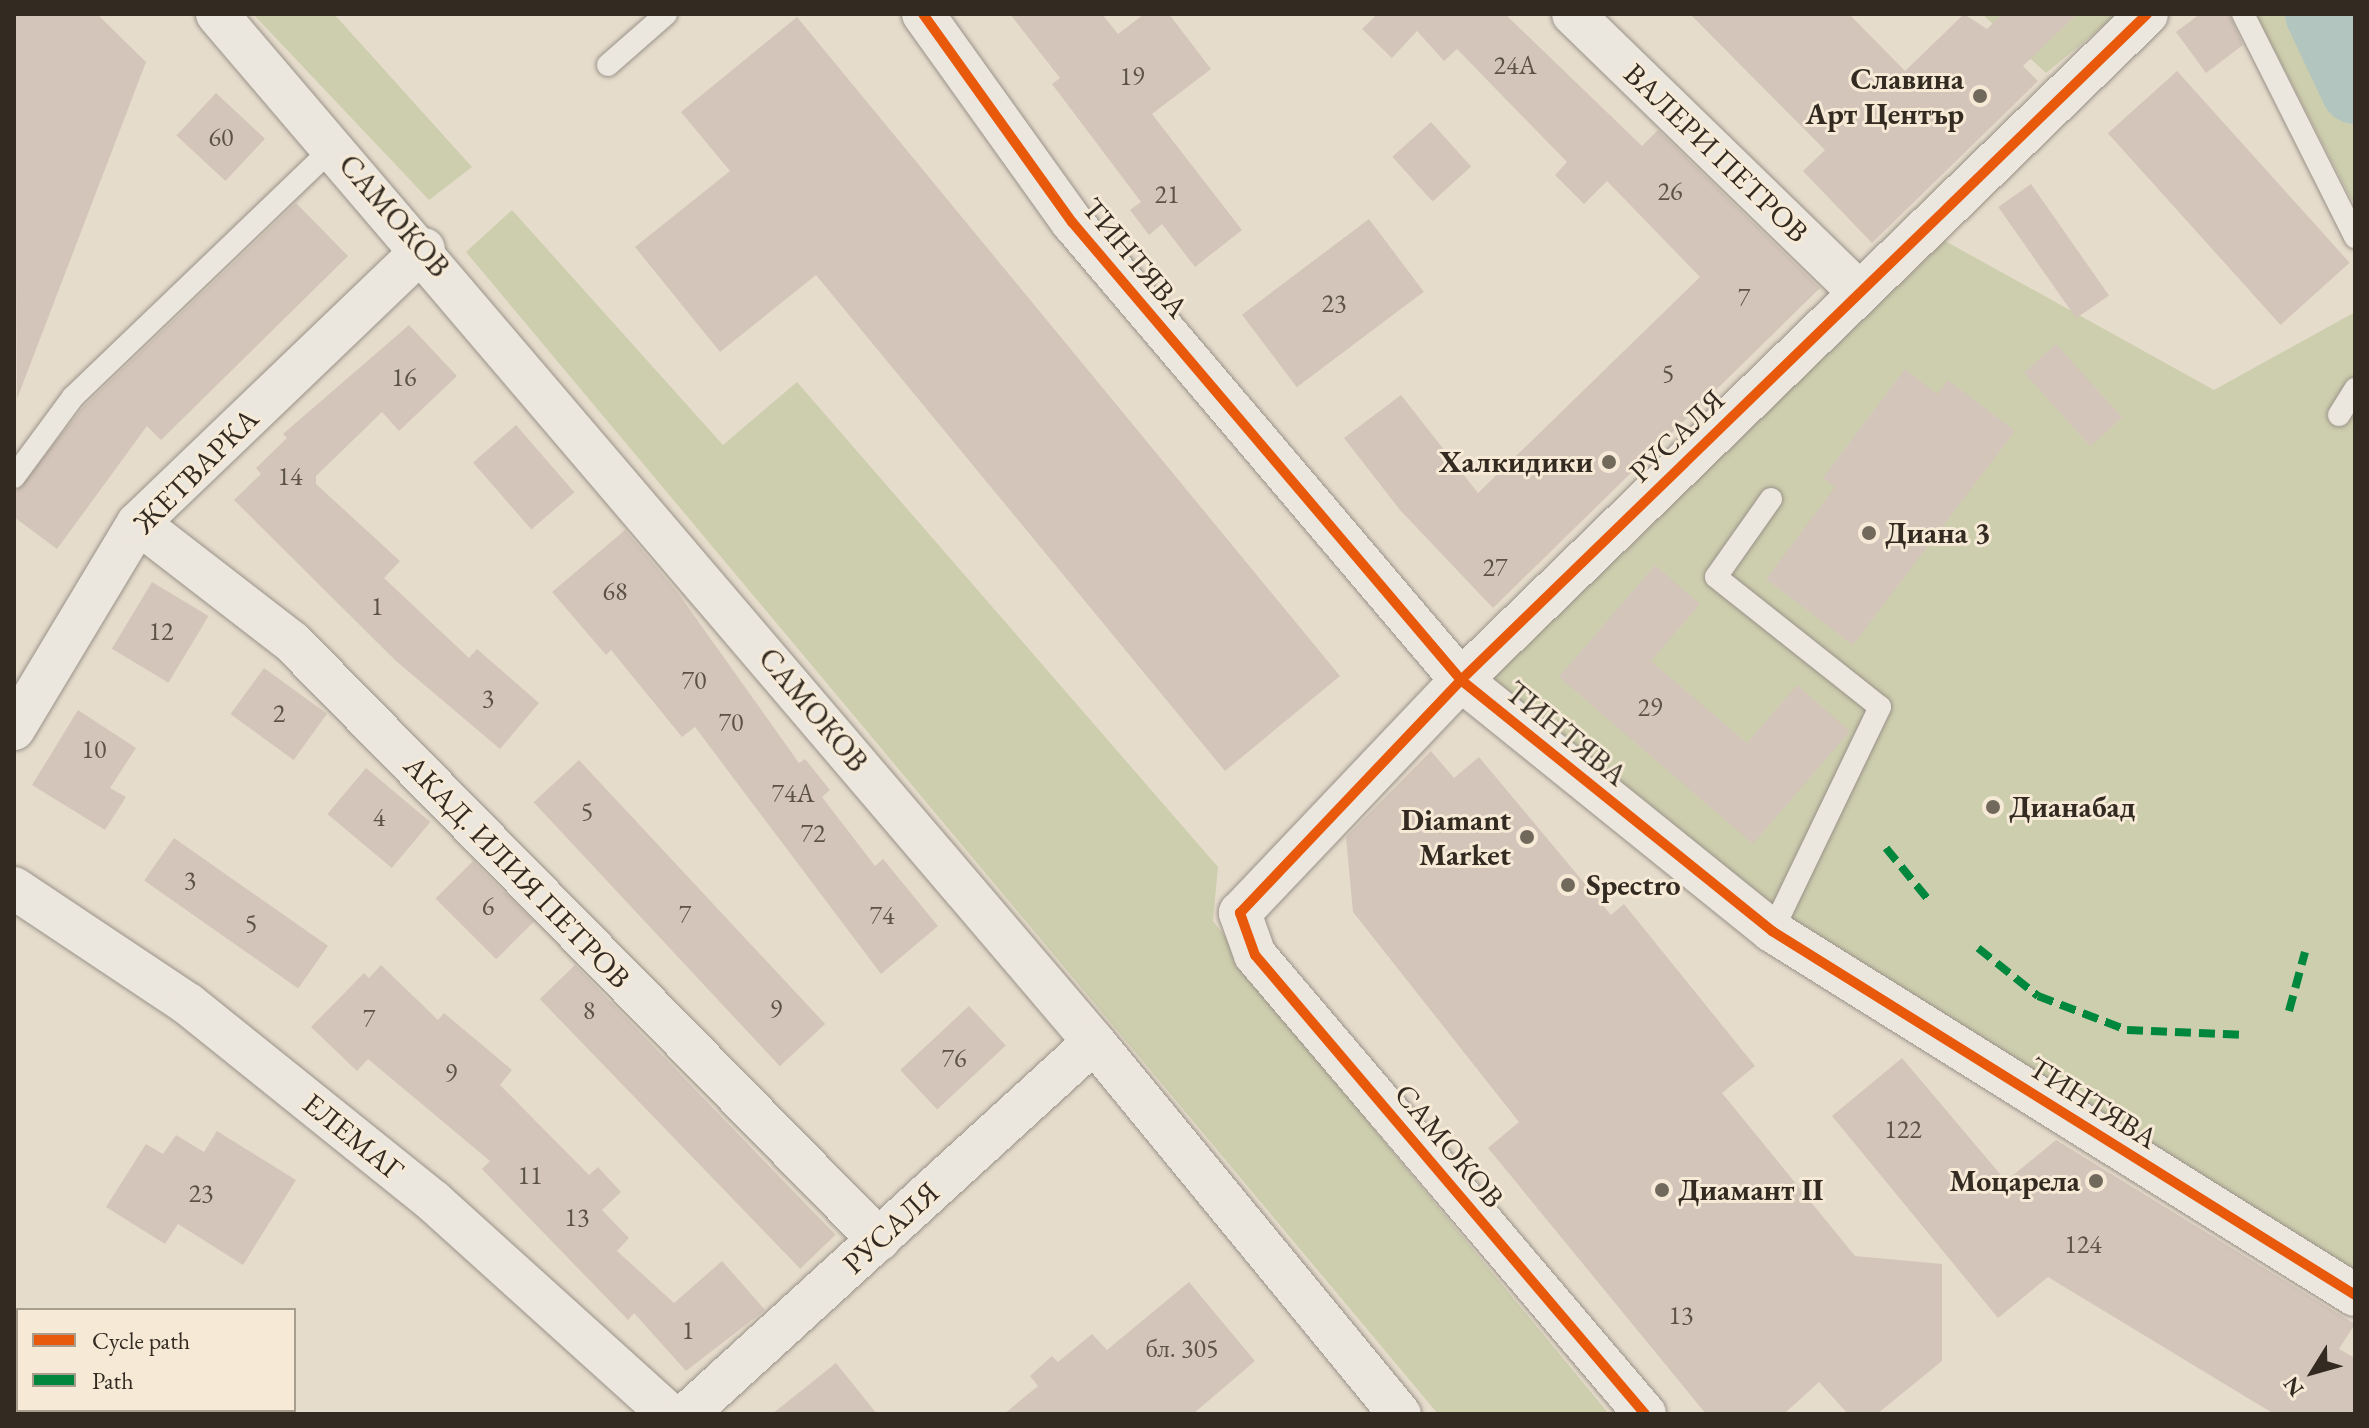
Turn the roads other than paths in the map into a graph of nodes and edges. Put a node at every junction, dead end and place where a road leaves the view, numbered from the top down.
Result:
1 (217, 14) edge
2 (666, 14) edge
3 (923, 14) edge
4 (1573, 14) edge
5 (2147, 14) edge
6 (2243, 14) edge
7 (608, 65) dead end
8 (334, 147) junction
9 (2355, 237) edge
10 (424, 249) junction
11 (1859, 292) junction
12 (2355, 389) edge
13 (2339, 415) dead end
14 (14, 477) edge
15 (1771, 499) dead end
16 (138, 523) junction
17 (1461, 680) junction
18 (14, 729) edge
19 (14, 888) edge
20 (1246, 899) joint
21 (1772, 931) junction
22 (1094, 1042) junction
23 (879, 1240) junction
24 (2355, 1295) edge
25 (669, 1414) edge
26 (687, 1414) edge
27 (1400, 1414) edge
28 (1645, 1414) edge

1 - 8 street, САМОКОВ
2 - 7 lane
3 - 17 street, ТИНТЯВА
4 - 11 street, ВАЛЕРИ ПЕТРОВ
5 - 11 street, РУСАЛЯ
6 - 9 lane
8 - 10 street, САМОКОВ
8 - 14 lane
10 - 16 street, ЖЕТВАРКА
10 - 22 street, САМОКОВ
11 - 17 street, РУСАЛЯ
12 - 13 lane
15 - 21 lane
16 - 18 street, ЖЕТВАРКА
16 - 23 street, АКАД. ИЛИЯ ПЕТРОВ
17 - 20 street, РУСАЛЯ
17 - 21 street, ТИНТЯВА
19 - 25 street, ЕЛЕМАГ
20 - 28 street, САМОКОВ
21 - 24 street, ТИНТЯВА
22 - 23 street, РУСАЛЯ
22 - 27 street, САМОКОВ
23 - 26 street, РУСАЛЯ

